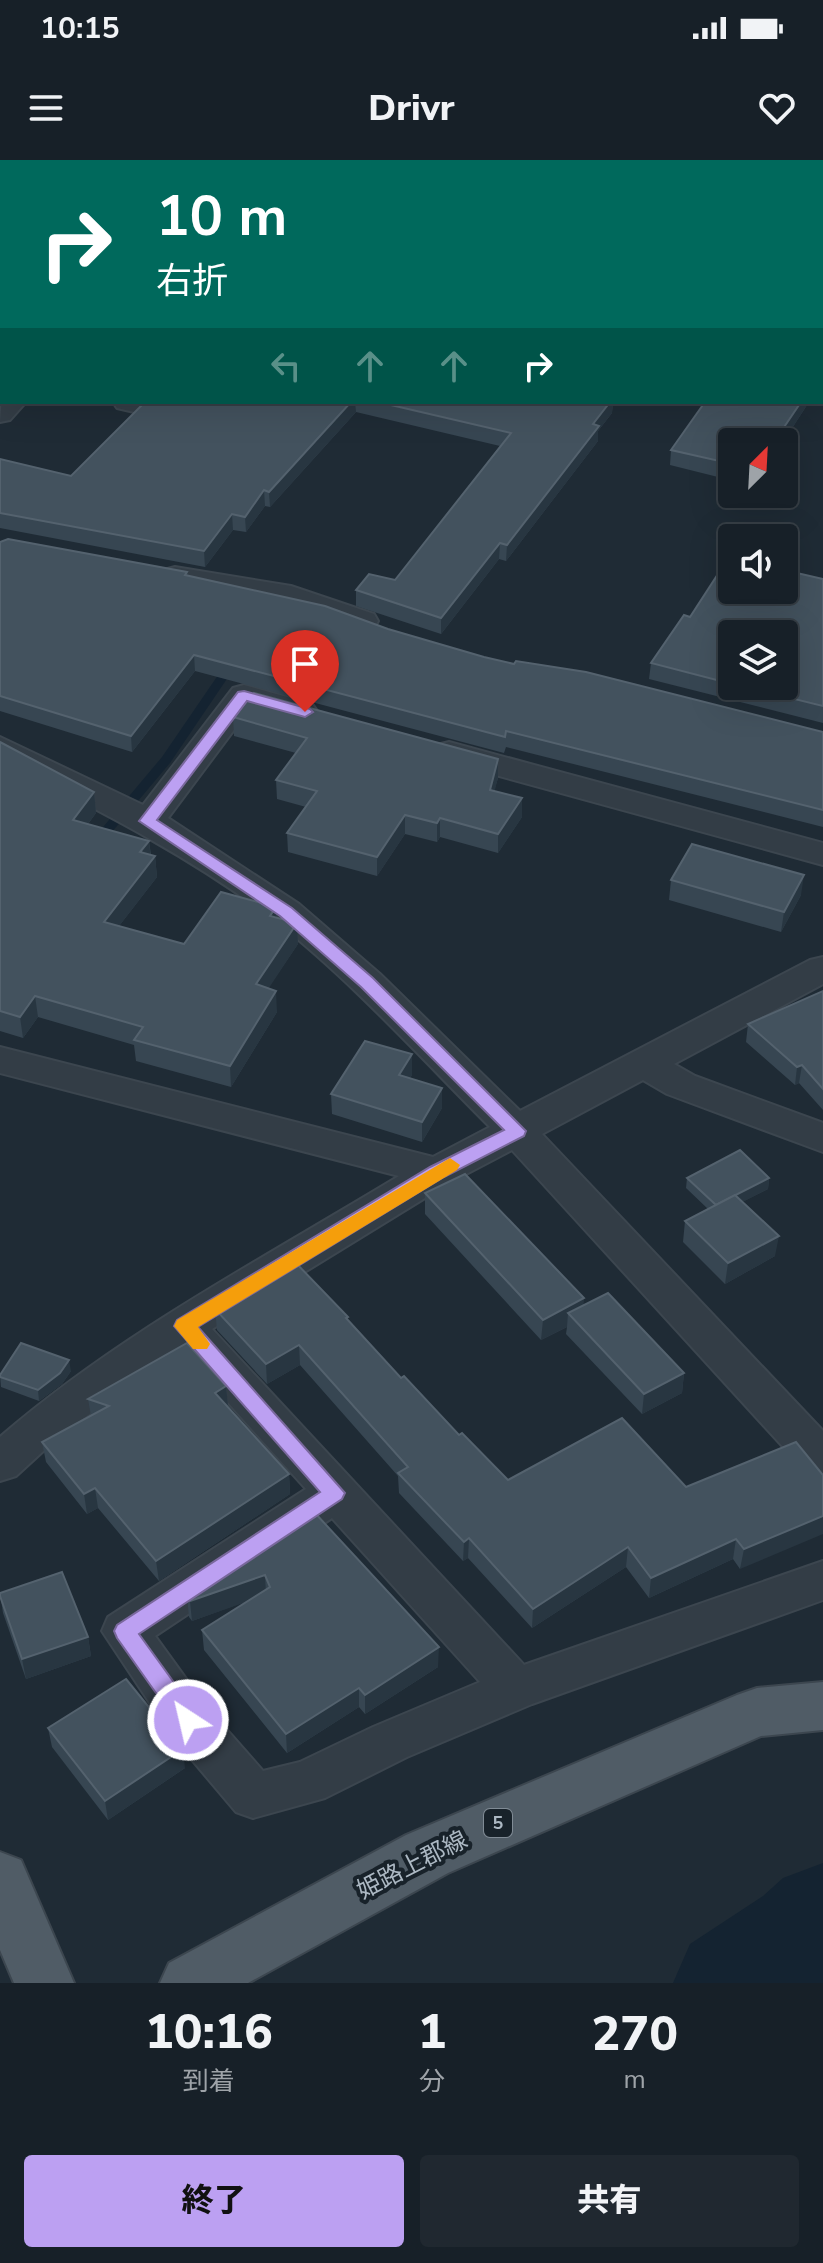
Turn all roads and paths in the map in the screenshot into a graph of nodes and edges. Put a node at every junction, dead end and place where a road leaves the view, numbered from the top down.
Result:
1 (147, 570) edge
2 (387, 630) edge
3 (335, 721) edge
4 (427, 746) edge
5 (0, 747) edge
6 (148, 821) junction
7 (823, 854) edge
8 (823, 969) edge
9 (0, 1060) edge
10 (644, 1064) junction
11 (517, 1131) junction
12 (823, 1138) edge
13 (437, 1172) junction
14 (184, 1326) junction
15 (823, 1460) edge
16 (0, 1463) edge
17 (335, 1493) junction
18 (823, 1580) edge
19 (516, 1689) junction
20 (823, 1706) edge
21 (0, 1879) edge
22 (44, 1983) edge
23 (190, 1983) edge

1 - 2 street
3 - 6 street
4 - 7 street
5 - 6 street
6 - 11 street
8 - 10 street
9 - 13 street
10 - 11 street
10 - 12 street
11 - 13 street
11 - 15 street
13 - 14 street
14 - 16 street
14 - 17 street
17 - 19 street
17 - 19 street
18 - 19 street
20 - 23 main road, 姫路上郡線 / 5
21 - 22 main road

